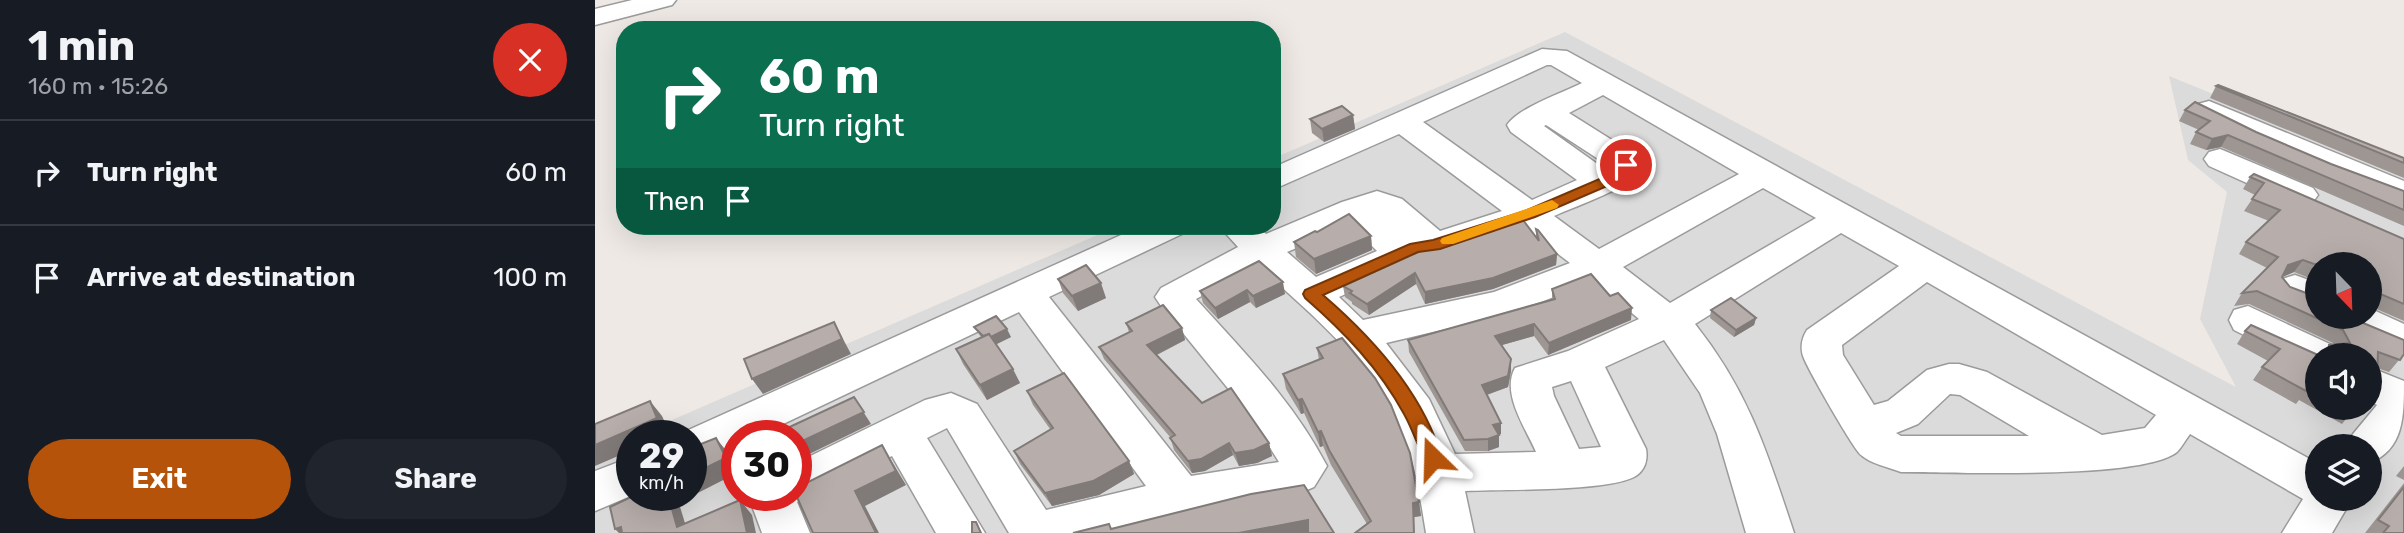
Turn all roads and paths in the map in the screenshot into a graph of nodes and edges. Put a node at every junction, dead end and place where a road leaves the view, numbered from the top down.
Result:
1 (663, 0) edge
2 (595, 17) edge
3 (1604, 83) junction
4 (2197, 104) edge
5 (1403, 122) junction
6 (2220, 159) dead end
7 (1763, 174) junction
8 (1281, 176) edge
9 (2404, 193) edge
10 (2333, 209) edge
11 (1530, 214) junction
12 (1841, 218) junction
13 (1281, 229) edge
14 (1150, 235) edge
15 (1248, 238) edge
16 (1425, 246) junction
17 (1596, 264) junction
18 (1925, 266) junction
19 (1024, 292) junction
20 (1311, 294) junction
21 (2248, 320) dead end
22 (1670, 321) junction
23 (2381, 329) edge
24 (1356, 335) junction
25 (2404, 340) edge
26 (2305, 348) edge
27 (1582, 361) junction
28 (2396, 402) edge
29 (2183, 412) junction
30 (765, 420) edge
31 (1861, 423) junction
32 (900, 432) junction
33 (2376, 434) edge
34 (2096, 453) junction
35 (1566, 469) junction
36 (1437, 473) junction
37 (812, 476) edge
38 (2305, 478) edge
39 (616, 482) edge
40 (595, 492) edge
41 (1180, 497) junction
42 (778, 511) edge
43 (2321, 511) edge
44 (786, 533) edge
45 (961, 533) edge
46 (1035, 533) edge
47 (1450, 533) edge
48 (1770, 533) edge
49 (2307, 533) edge

1 - 2 street
3 - 5 street
3 - 7 street
3 - 11 street
4 - 9 street
5 - 8 street
5 - 11 street
6 - 10 street
7 - 12 street
7 - 17 street
11 - 16 street
11 - 17 street
12 - 18 street
12 - 22 street
13 - 16 street
14 - 19 street
15 - 20 street
15 - 41 street
16 - 20 street
17 - 22 street
17 - 24 street
18 - 29 street
18 - 31 street
19 - 30 street
19 - 41 street
20 - 24 street
21 - 26 street
22 - 27 street
22 - 48 street
23 - 25 street
24 - 36 street
27 - 35 street
27 - 35 street
28 - 33 street
29 - 34 street
29 - 38 street
31 - 34 street
31 - 34 street
32 - 37 street
32 - 45 street
32 - 46 street
35 - 36 street
36 - 47 street
39 - 40 street
41 - 46 street
42 - 44 street
43 - 49 street

